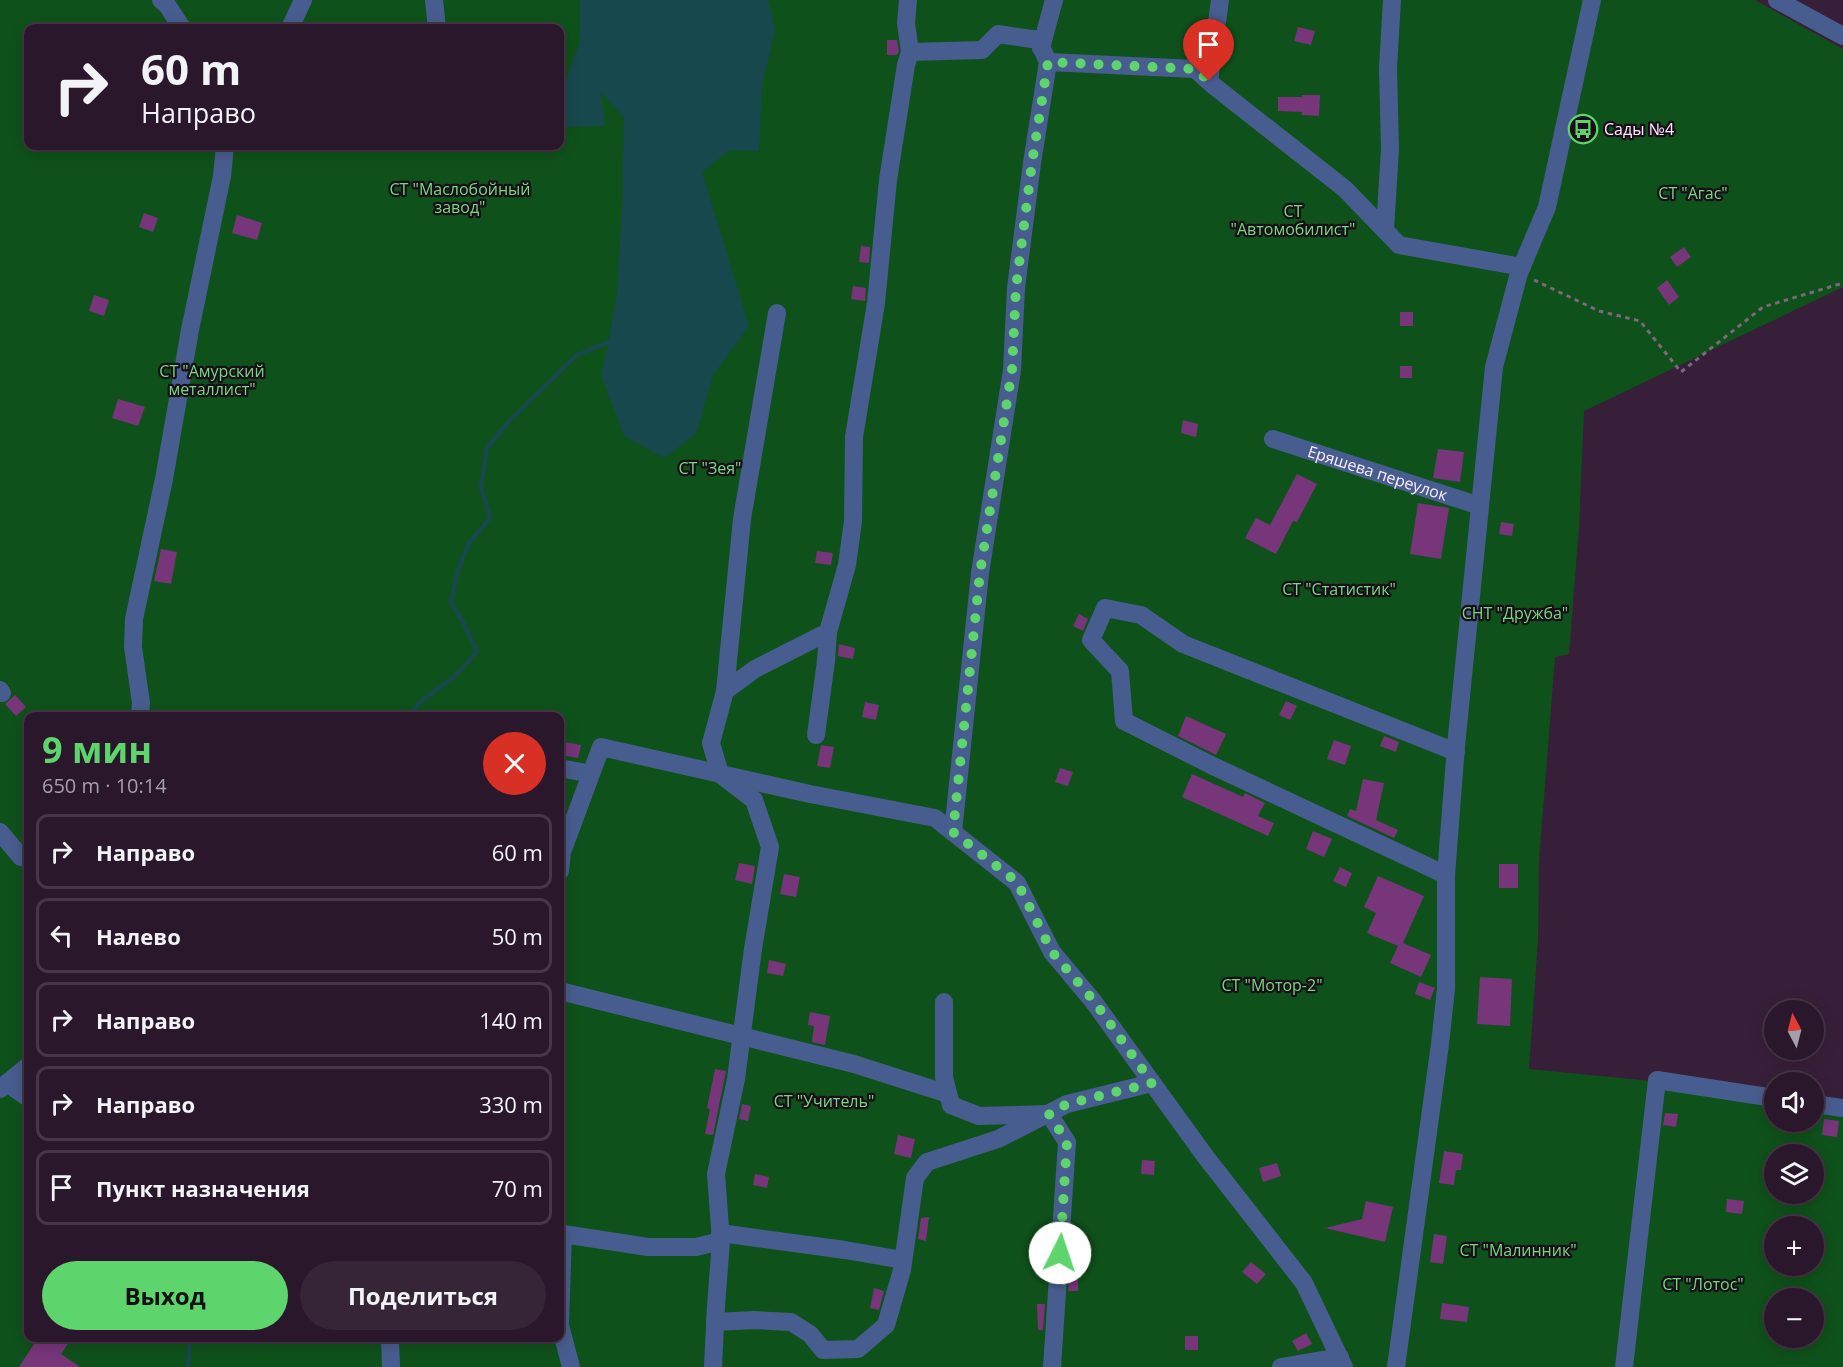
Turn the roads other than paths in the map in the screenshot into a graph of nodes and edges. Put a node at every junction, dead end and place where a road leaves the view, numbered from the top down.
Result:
1 (161, 0) edge
2 (303, 0) edge
3 (434, 0) edge
4 (908, 0) edge
5 (1054, 0) edge
6 (1220, 0) edge
7 (1392, 0) edge
8 (1592, 0) edge
9 (1778, 0) edge
10 (179, 24) edge
11 (292, 24) edge
12 (437, 24) edge
13 (1843, 36) edge
14 (910, 52) junction
15 (1045, 55) junction
16 (1209, 81) junction
17 (225, 150) edge
18 (1385, 230) junction
19 (1520, 270) junction
20 (777, 314) dead end
21 (1273, 438) dead end
22 (1480, 506) junction
23 (828, 632) junction
24 (725, 691) junction
25 (140, 712) edge
26 (816, 735) dead end
27 (1456, 752) junction
28 (564, 769) edge
29 (591, 774) junction
30 (720, 774) junction
31 (0, 832) edge
32 (953, 832) junction
33 (564, 847) edge
34 (24, 857) edge
35 (1446, 876) junction
36 (564, 992) edge
37 (944, 1002) dead end
38 (742, 1037) junction
39 (24, 1069) edge
40 (1152, 1083) junction
41 (4, 1086) edge
42 (948, 1094) junction
43 (24, 1096) edge
44 (1764, 1096) edge
45 (1824, 1105) edge
46 (1843, 1108) edge
47 (1049, 1114) junction
48 (564, 1234) edge
49 (721, 1237) junction
50 (903, 1260) junction
51 (715, 1322) junction
52 (564, 1340) edge
53 (390, 1342) edge
54 (1342, 1362) edge
55 (391, 1367) edge
56 (571, 1367) edge
57 (713, 1367) edge
58 (1052, 1367) edge
59 (1281, 1367) edge
60 (1396, 1367) edge
61 (1624, 1367) edge

1 - 10 street
2 - 11 street
3 - 12 street
4 - 14 street
5 - 15 street
6 - 16 street
7 - 18 street
8 - 19 street
9 - 13 street
14 - 15 street
14 - 23 street
15 - 16 street
15 - 32 street
16 - 18 street
17 - 25 street
18 - 19 street
19 - 22 street
20 - 24 street
21 - 22 street, Еряшева переулок
22 - 27 street
23 - 24 street
23 - 26 street
24 - 30 street
27 - 35 street
27 - 35 street
28 - 29 street
29 - 30 street
29 - 33 street
30 - 32 street
30 - 38 street
31 - 34 street
32 - 40 street
35 - 60 street
36 - 38 street
37 - 42 street
38 - 42 street
38 - 49 street
39 - 41 street
40 - 47 street
40 - 54 street
41 - 43 street
42 - 47 street
44 - 61 street
45 - 46 street
47 - 50 street
47 - 58 street
48 - 49 street
49 - 50 street
49 - 51 street
50 - 51 street
51 - 57 street
52 - 56 street
53 - 55 street
54 - 59 street

